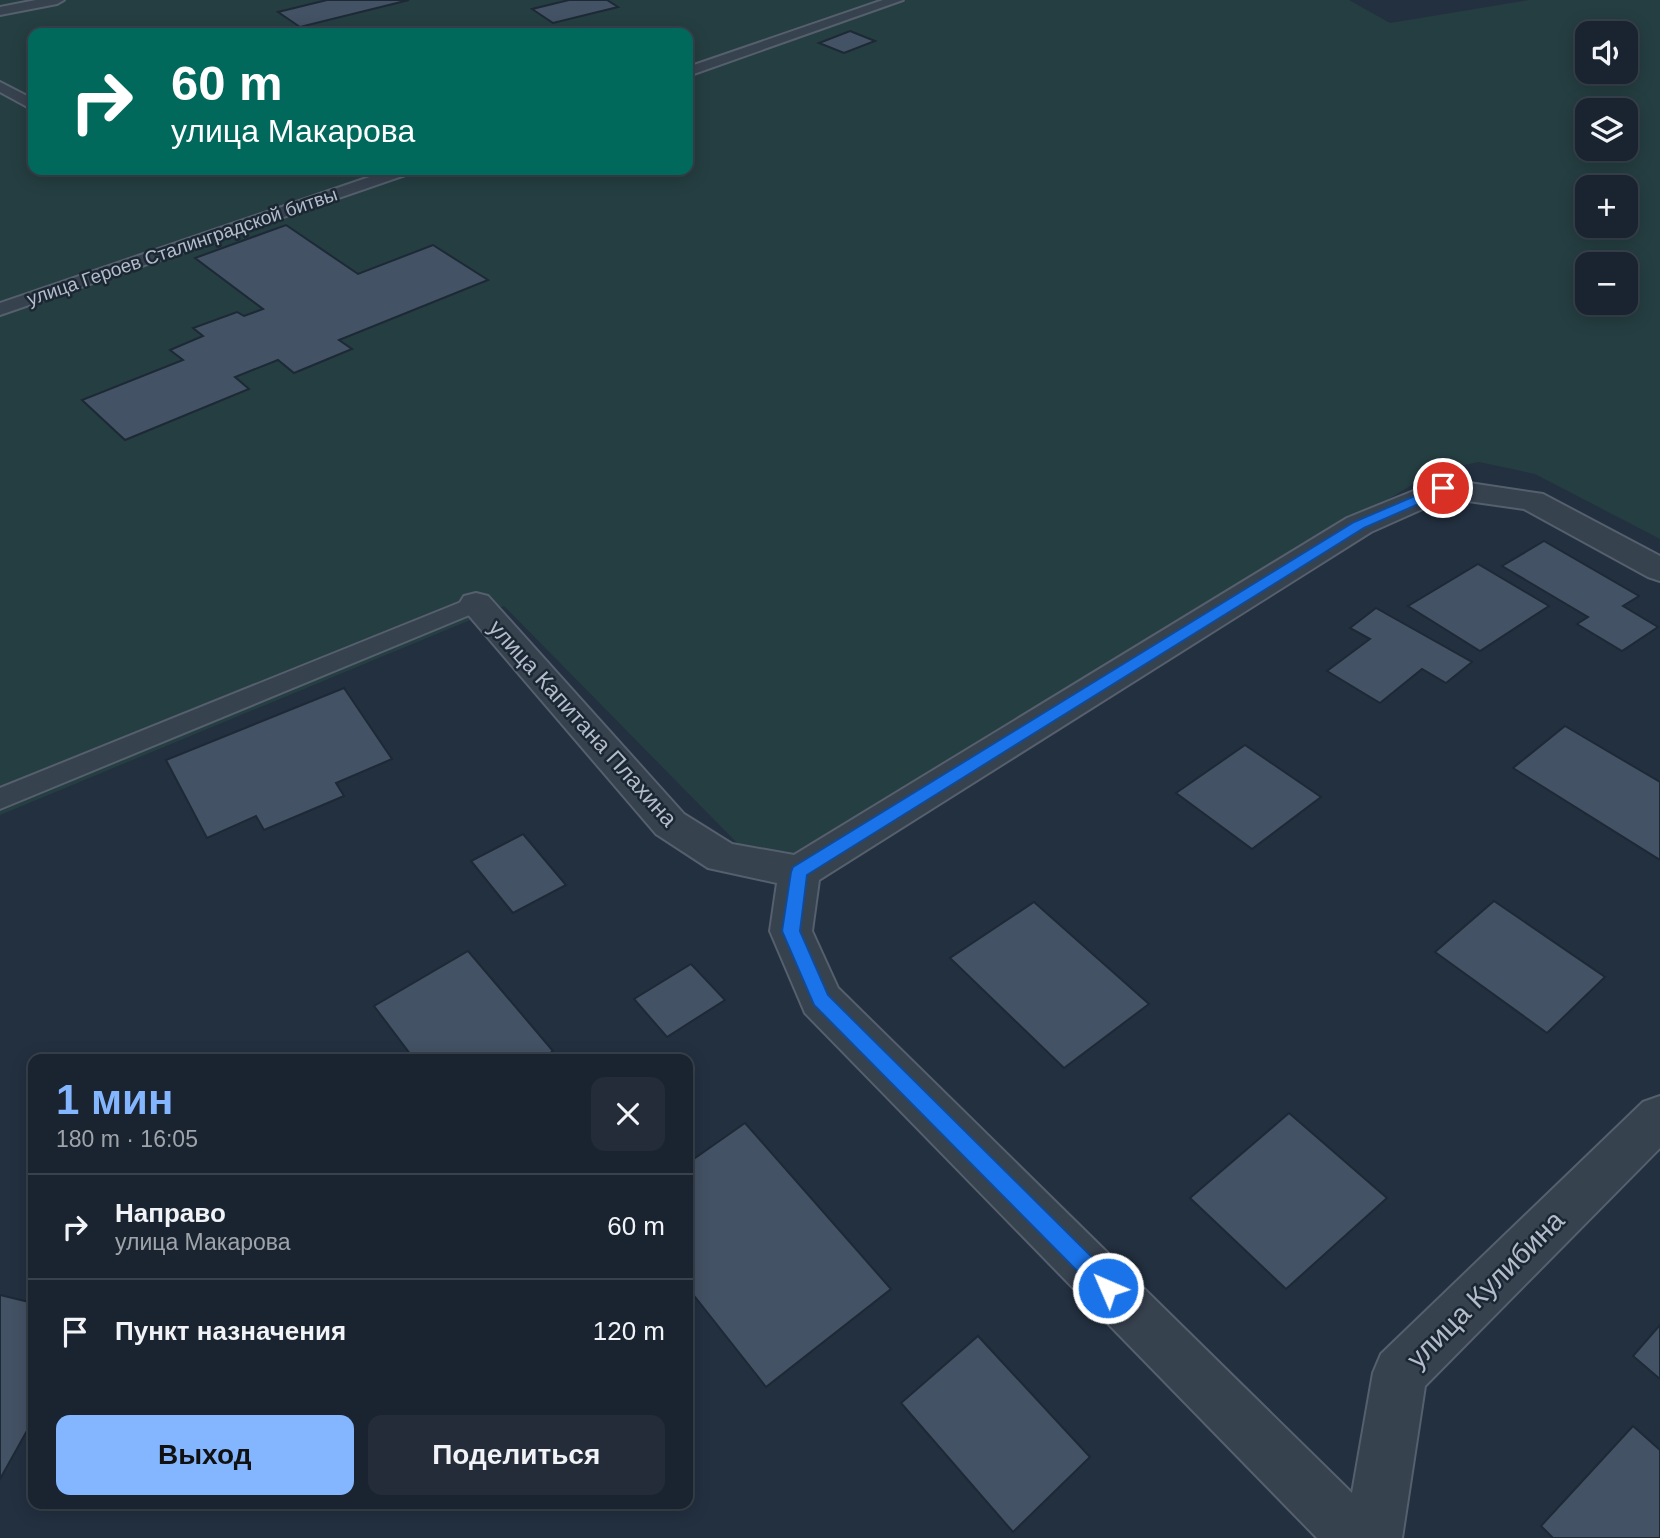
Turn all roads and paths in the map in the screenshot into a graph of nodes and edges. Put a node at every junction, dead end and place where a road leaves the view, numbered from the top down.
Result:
1 (57, 0) edge
2 (896, 0) edge
3 (0, 11) edge
4 (693, 70) edge
5 (0, 86) edge
6 (28, 102) edge
7 (390, 175) edge
8 (0, 309) edge
9 (1660, 570) edge
10 (476, 604) joint
11 (0, 799) edge
12 (799, 872) junction
13 (1660, 1117) edge
14 (1357, 1538) edge
15 (1373, 1538) edge

1 - 3 lane
2 - 4 lane
5 - 6 lane
7 - 8 lane, улица Героев Сталинградской битвы
9 - 12 street
10 - 11 lane
10 - 12 street, улица Капитана Плахина
12 - 14 street
13 - 15 street, улица Кулибина

